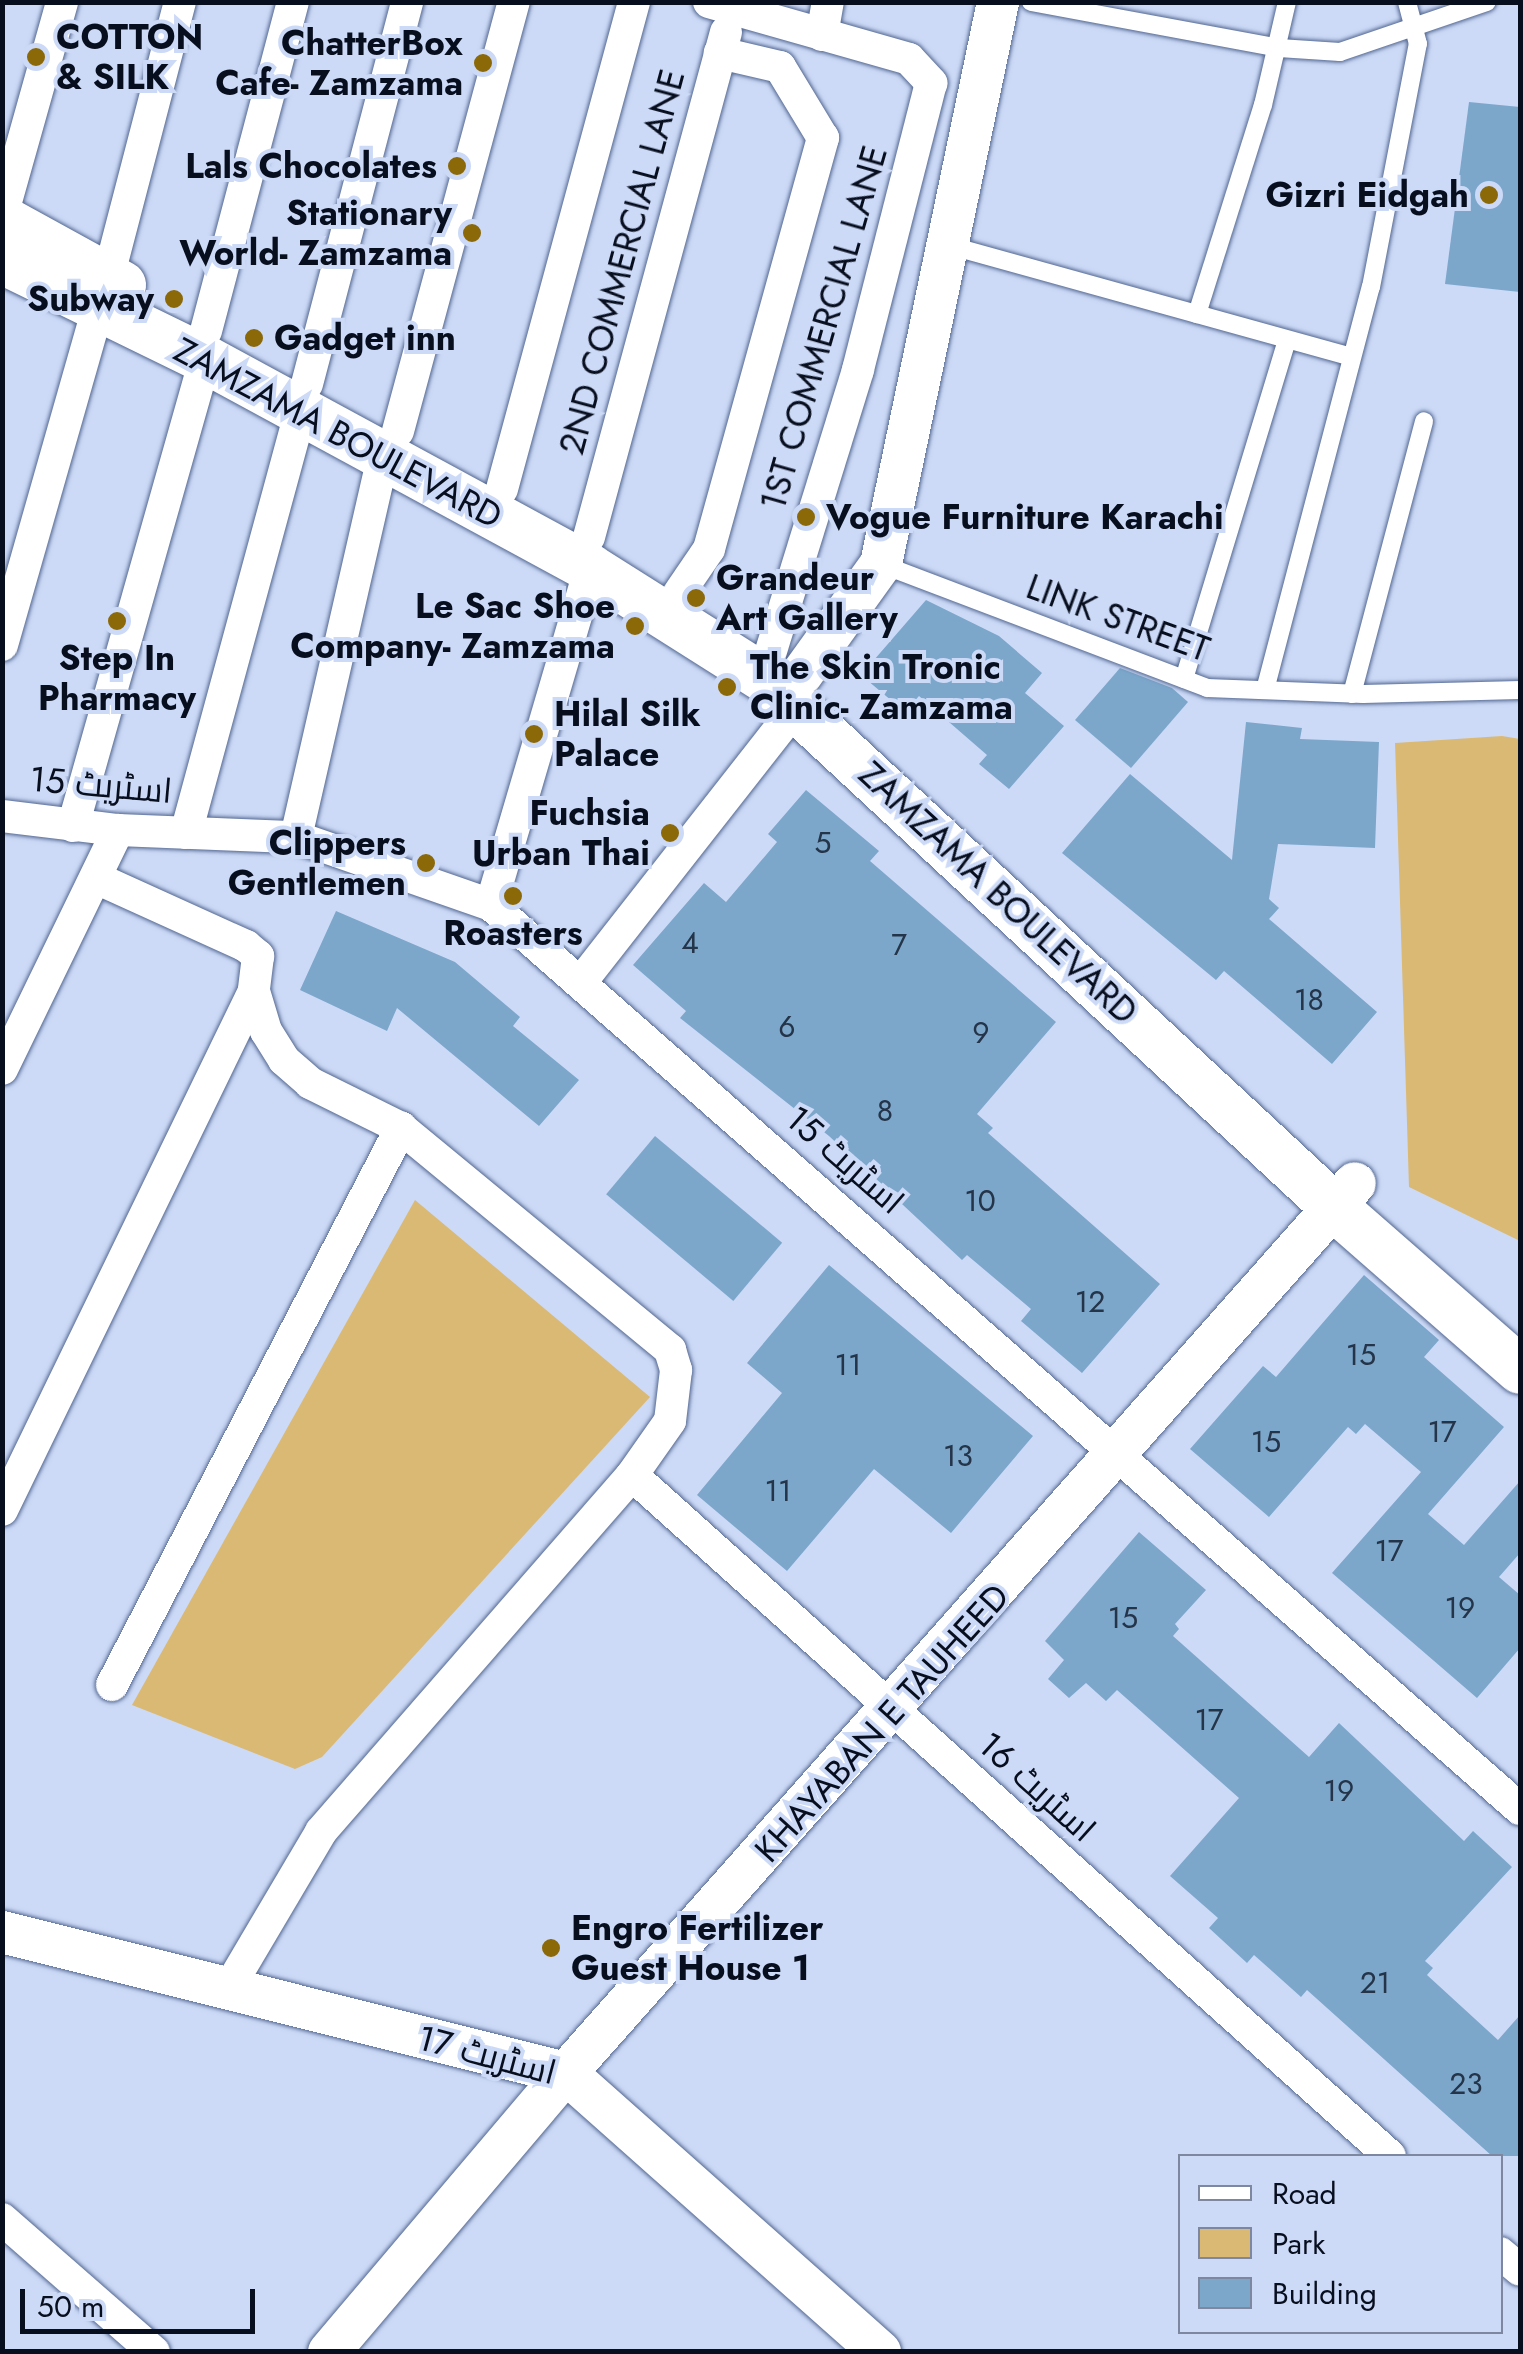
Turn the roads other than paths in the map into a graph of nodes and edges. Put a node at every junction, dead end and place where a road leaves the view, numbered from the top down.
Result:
1 (62, 2) edge
2 (180, 2) edge
3 (293, 2) edge
4 (407, 2) edge
5 (514, 2) edge
6 (634, 2) edge
7 (828, 2) edge
8 (998, 2) edge
9 (1031, 2) edge
10 (1287, 2) edge
11 (1407, 2) edge
12 (1488, 2) edge
13 (721, 6) edge
14 (1418, 29) junction
15 (822, 36) junction
16 (1279, 48) junction
17 (720, 53) junction
18 (2, 218) edge
19 (947, 245) junction
20 (2, 260) edge
21 (103, 292) junction
22 (1197, 314) junction
23 (1287, 340) junction
24 (205, 345) junction
25 (1351, 357) junction
26 (304, 398) junction
27 (1424, 420) dead end
28 (390, 443) junction
29 (502, 489) junction
30 (589, 553) junction
31 (880, 564) junction
32 (679, 593) junction
33 (2, 645) edge
34 (791, 677) junction
35 (1184, 679) junction
36 (1265, 690) junction
37 (1520, 690) edge
38 (1352, 694) junction
39 (2, 816) edge
40 (74, 826) junction
41 (118, 830) junction
42 (186, 832) junction
43 (296, 837) junction
44 (96, 878) junction
45 (491, 905) junction
46 (580, 982) junction
47 (254, 991) junction
48 (2, 1070) edge
49 (401, 1128) junction
50 (1344, 1195) junction
51 (1520, 1328) edge
52 (1520, 1370) edge
53 (1120, 1456) junction
54 (632, 1475) junction
55 (2, 1510) edge
56 (112, 1685) dead end
57 (893, 1712) junction
58 (1520, 1809) edge
59 (2, 1932) edge
60 (228, 1990) junction
61 (566, 2073) junction
62 (1388, 2154) edge
63 (2, 2219) edge
64 (154, 2352) edge
65 (329, 2352) edge
66 (880, 2352) edge

1 - 18 street
2 - 21 street
3 - 24 street
4 - 26 street
5 - 28 street
6 - 29 street
7 - 15 street
8 - 19 street
9 - 16 lane
10 - 16 lane
11 - 14 lane
12 - 14 lane
13 - 15 street
13 - 17 street, 2ND COMMERCIAL LANE
14 - 16 lane
14 - 25 lane
15 - 34 street, 1ST COMMERCIAL LANE
16 - 22 lane
17 - 30 street, 2ND COMMERCIAL LANE
17 - 32 street
18 - 21 main road, ZAMZAMA BOULEVARD
19 - 22 lane
19 - 31 street
20 - 21 main road, ZAMZAMA BOULEVARD
21 - 24 main road, ZAMZAMA BOULEVARD
21 - 33 street
22 - 23 lane
23 - 25 lane
23 - 35 lane
24 - 26 main road, ZAMZAMA BOULEVARD
24 - 40 street
25 - 36 lane
26 - 28 main road, ZAMZAMA BOULEVARD
26 - 42 street
27 - 38 lane
28 - 29 main road, ZAMZAMA BOULEVARD
28 - 30 main road, ZAMZAMA BOULEVARD
28 - 43 street
29 - 30 main road, ZAMZAMA BOULEVARD
30 - 32 main road, ZAMZAMA BOULEVARD
30 - 34 main road, ZAMZAMA BOULEVARD
30 - 45 street, 2ND COMMERCIAL LANE
31 - 34 street
31 - 35 lane, LINK STREET
32 - 34 main road, ZAMZAMA BOULEVARD
34 - 46 street
34 - 50 main road, ZAMZAMA BOULEVARD
35 - 36 lane, LINK STREET
36 - 38 lane, LINK STREET
37 - 38 lane, LINK STREET
39 - 40 street, اسٹریٹ 15
40 - 41 street, اسٹریٹ 15
41 - 42 street, اسٹریٹ 15
41 - 44 street
42 - 43 street, اسٹریٹ 15
43 - 45 street, اسٹریٹ 15
44 - 47 street
44 - 48 street
45 - 46 street, اسٹریٹ 15
46 - 53 street, اسٹریٹ 15
47 - 49 street
47 - 55 street
49 - 54 street
49 - 56 street
50 - 51 main road, ZAMZAMA BOULEVARD
50 - 52 main road, ZAMZAMA BOULEVARD
50 - 53 street, KHAYABAN E TAUHEED
53 - 57 street, KHAYABAN E TAUHEED
53 - 58 street, اسٹریٹ 15
54 - 57 street, اسٹریٹ 16
54 - 60 street
57 - 61 street, KHAYABAN E TAUHEED
57 - 62 street, اسٹریٹ 16
59 - 60 street, اسٹریٹ 17
60 - 61 street, اسٹریٹ 17
61 - 65 street, KHAYABAN E TAUHEED
61 - 66 street, اسٹریٹ 17
63 - 64 street

